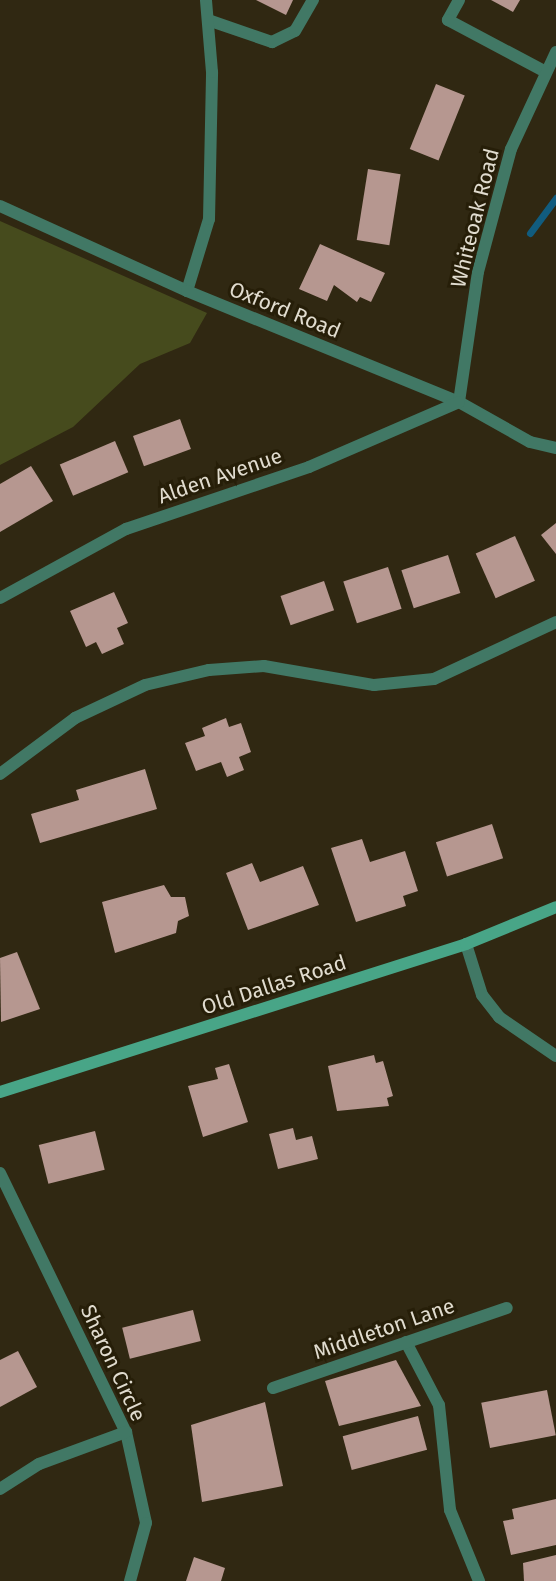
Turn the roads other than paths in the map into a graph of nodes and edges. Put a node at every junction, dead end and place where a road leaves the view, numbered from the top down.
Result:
1 (206, 0) edge
2 (314, 0) edge
3 (459, 0) edge
4 (208, 20) junction
5 (556, 52) edge
6 (544, 71) junction
7 (0, 206) edge
8 (187, 291) junction
9 (459, 402) junction
10 (556, 448) edge
11 (0, 598) edge
12 (556, 621) edge
13 (0, 774) edge
14 (556, 907) edge
15 (466, 944) junction
16 (556, 1056) edge
17 (0, 1092) edge
18 (0, 1173) edge
19 (507, 1308) dead end
20 (406, 1342) junction
21 (273, 1388) dead end
22 (126, 1432) junction
23 (0, 1489) edge
24 (130, 1581) edge
25 (479, 1581) edge

1 - 4 street
2 - 4 street
3 - 6 street
4 - 8 street
5 - 6 street, Whiteoak Road
6 - 9 street, Whiteoak Road
7 - 8 street, Oxford Road
8 - 9 street, Oxford Road
9 - 10 street, Oxford Road
9 - 11 street, Alden Avenue
12 - 13 street
14 - 15 street, Old Dallas Road
15 - 16 street
15 - 17 street, Old Dallas Road
18 - 22 street, Sharon Circle
19 - 20 street, Middleton Lane
20 - 21 street, Middleton Lane
20 - 25 street
22 - 23 street
22 - 24 street, Sharon Circle

